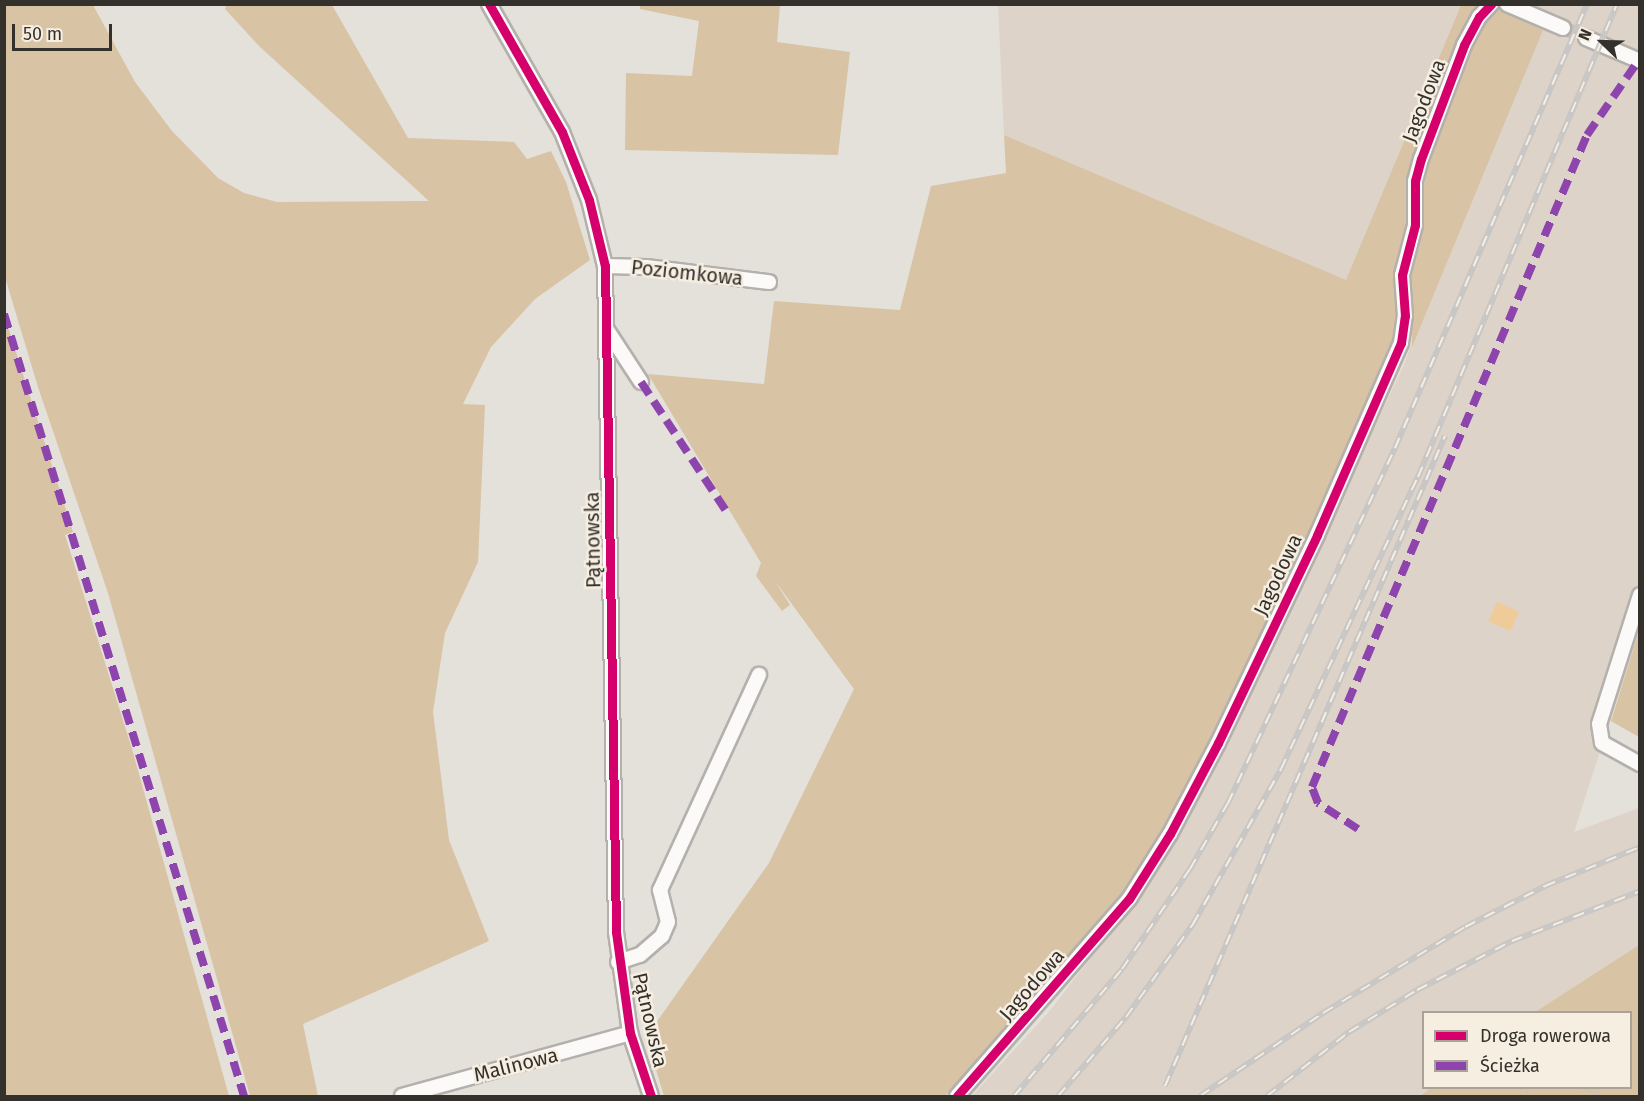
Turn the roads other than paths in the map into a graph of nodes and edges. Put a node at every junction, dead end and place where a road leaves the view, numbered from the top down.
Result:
1 (489, 4) edge
2 (1491, 4) edge
3 (1507, 4) edge
4 (1563, 28) tunnel mouth
5 (1586, 38) tunnel mouth
6 (1640, 61) edge
7 (605, 266) junction
8 (769, 282) dead end
9 (606, 330) junction
10 (641, 382) dead end
11 (1640, 595) edge
12 (759, 675) dead end
13 (1640, 764) edge
14 (618, 962) junction
15 (630, 1033) junction
16 (402, 1096) edge
17 (651, 1096) edge
18 (957, 1096) edge

1 - 7 street, Pątnowska
2 - 18 street, Jagodowa
3 - 4 street
5 - 6 street
7 - 8 street, Poziomkowa
7 - 9 street, Pątnowska
9 - 10 street
9 - 14 street, Pątnowska
11 - 13 street
12 - 14 street
14 - 15 street, Pątnowska
15 - 16 street, Malinowa
15 - 17 street, Pątnowska

